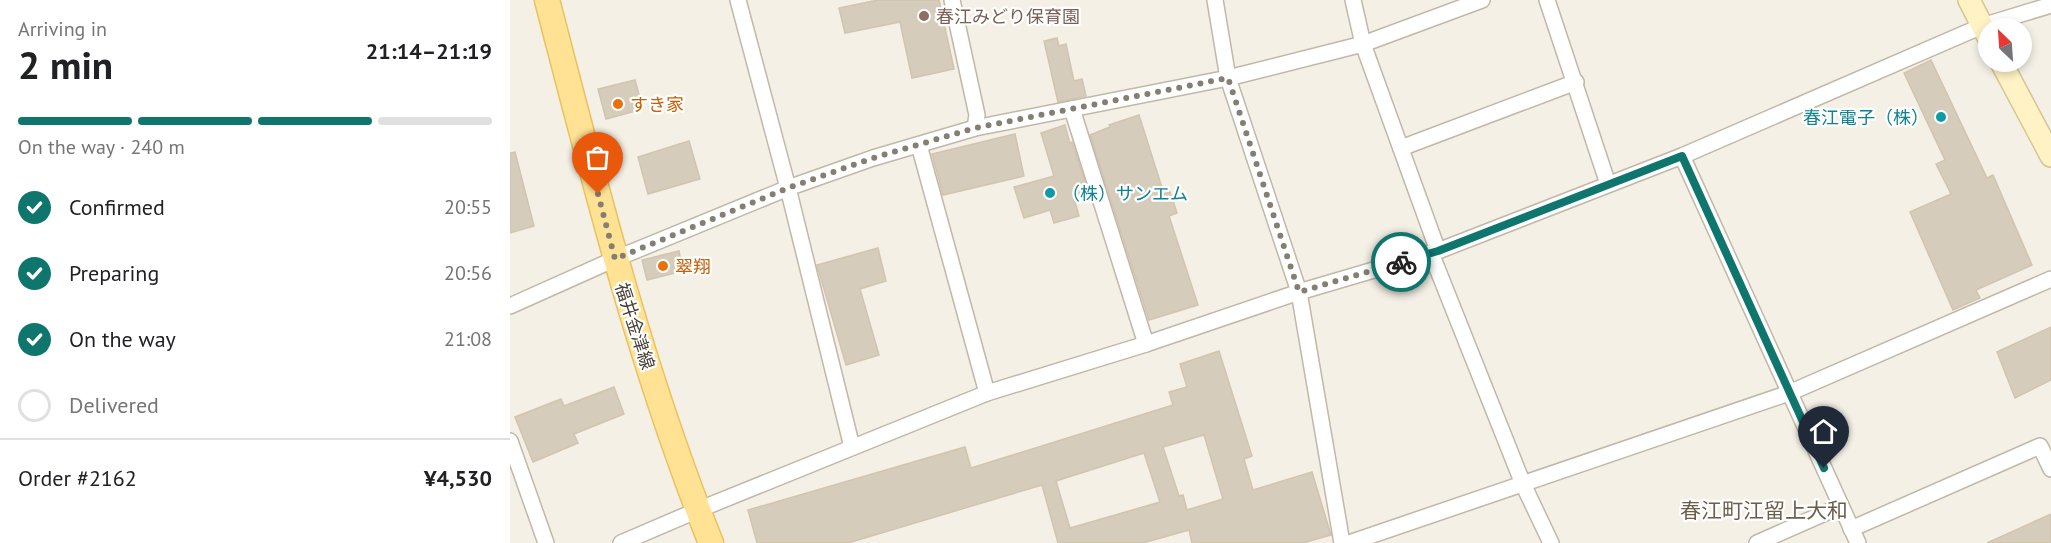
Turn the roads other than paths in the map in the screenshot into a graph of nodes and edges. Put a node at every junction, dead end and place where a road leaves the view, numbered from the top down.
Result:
1 (547, 0) edge
2 (738, 0) edge
3 (952, 0) edge
4 (1215, 0) edge
5 (1353, 0) edge
6 (1482, 0) edge
7 (1547, 0) edge
8 (1969, 0) edge
9 (2051, 4) edge
10 (1978, 18) edge
11 (2020, 18) edge
12 (1978, 36) edge
13 (1363, 44) junction
14 (2006, 72) edge
15 (1228, 78) junction
16 (1576, 82) junction
17 (1072, 109) junction
18 (975, 128) junction
19 (919, 145) junction
20 (1401, 148) junction
21 (1682, 156) junction
22 (2051, 156) edge
23 (1608, 184) junction
24 (788, 188) junction
25 (1435, 252) junction
26 (615, 259) junction
27 (2051, 279) edge
28 (1299, 292) junction
29 (510, 306) edge
30 (1146, 344) junction
31 (987, 393) junction
32 (1789, 393) junction
33 (511, 445) edge
34 (852, 447) junction
35 (2051, 469) edge
36 (1523, 484) junction
37 (1841, 506) junction
38 (698, 510) junction
39 (1851, 529) junction
40 (546, 543) edge
41 (621, 543) edge
42 (711, 543) edge
43 (1342, 543) edge
44 (1349, 543) edge
45 (1551, 543) edge
46 (1757, 543) edge
47 (1858, 543) edge

1 - 26 main road, 福井金津線
2 - 24 street
3 - 18 street
4 - 15 street
5 - 13 street
6 - 13 street
7 - 16 street
8 - 10 street
9 - 11 street
12 - 21 street
13 - 15 street
13 - 20 street
14 - 22 street
15 - 17 street
15 - 28 street
16 - 20 street
16 - 23 street
17 - 18 street
17 - 30 street
18 - 19 street
19 - 24 street
19 - 31 street
20 - 25 street
21 - 23 street
21 - 32 street
23 - 25 street
24 - 26 street
24 - 34 street
25 - 28 street
25 - 36 street
26 - 29 street
26 - 38 main road, 福井金津線
27 - 32 street
28 - 30 street
28 - 43 street
30 - 31 street
31 - 34 street
32 - 36 street
32 - 37 street
33 - 40 street
34 - 38 street
35 - 39 street
36 - 44 street
36 - 45 street
37 - 39 street
37 - 46 street
38 - 41 street
38 - 42 main road, 福井金津線
39 - 47 street

